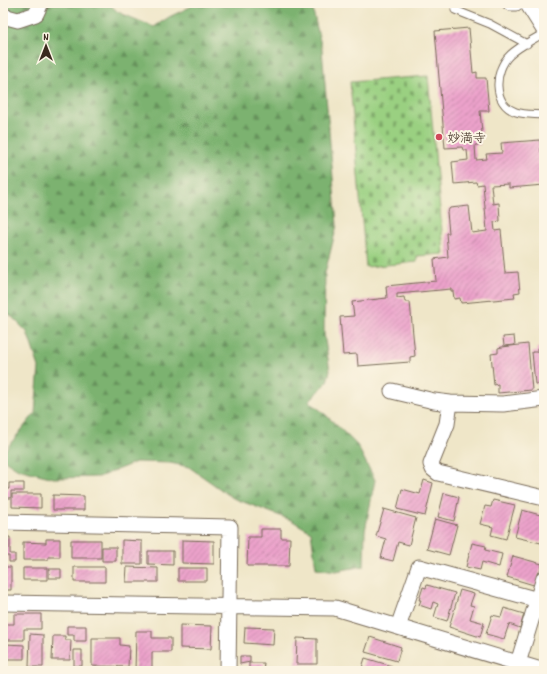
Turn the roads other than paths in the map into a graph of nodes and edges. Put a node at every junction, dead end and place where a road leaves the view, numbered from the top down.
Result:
1 (42, 3) edge
2 (510, 3) edge
3 (516, 3) edge
4 (527, 3) edge
5 (455, 10) dead end
6 (3, 16) edge
7 (544, 32) edge
8 (527, 44) junction
9 (544, 115) edge
10 (392, 390) dead end
11 (544, 399) edge
12 (450, 403) junction
13 (544, 498) edge
14 (3, 522) edge
15 (544, 578) edge
16 (538, 600) junction
17 (3, 603) edge
18 (229, 607) junction
19 (398, 627) junction
20 (518, 663) junction
21 (228, 671) edge
22 (544, 671) edge

1 - 6 street
2 - 3 street
4 - 7 street
5 - 8 lane
7 - 8 lane
8 - 9 lane
10 - 12 street
11 - 12 street
12 - 13 street
14 - 18 street
15 - 16 street
16 - 19 street
16 - 20 street
17 - 18 street
18 - 19 street
18 - 21 street
19 - 20 street
20 - 22 street

